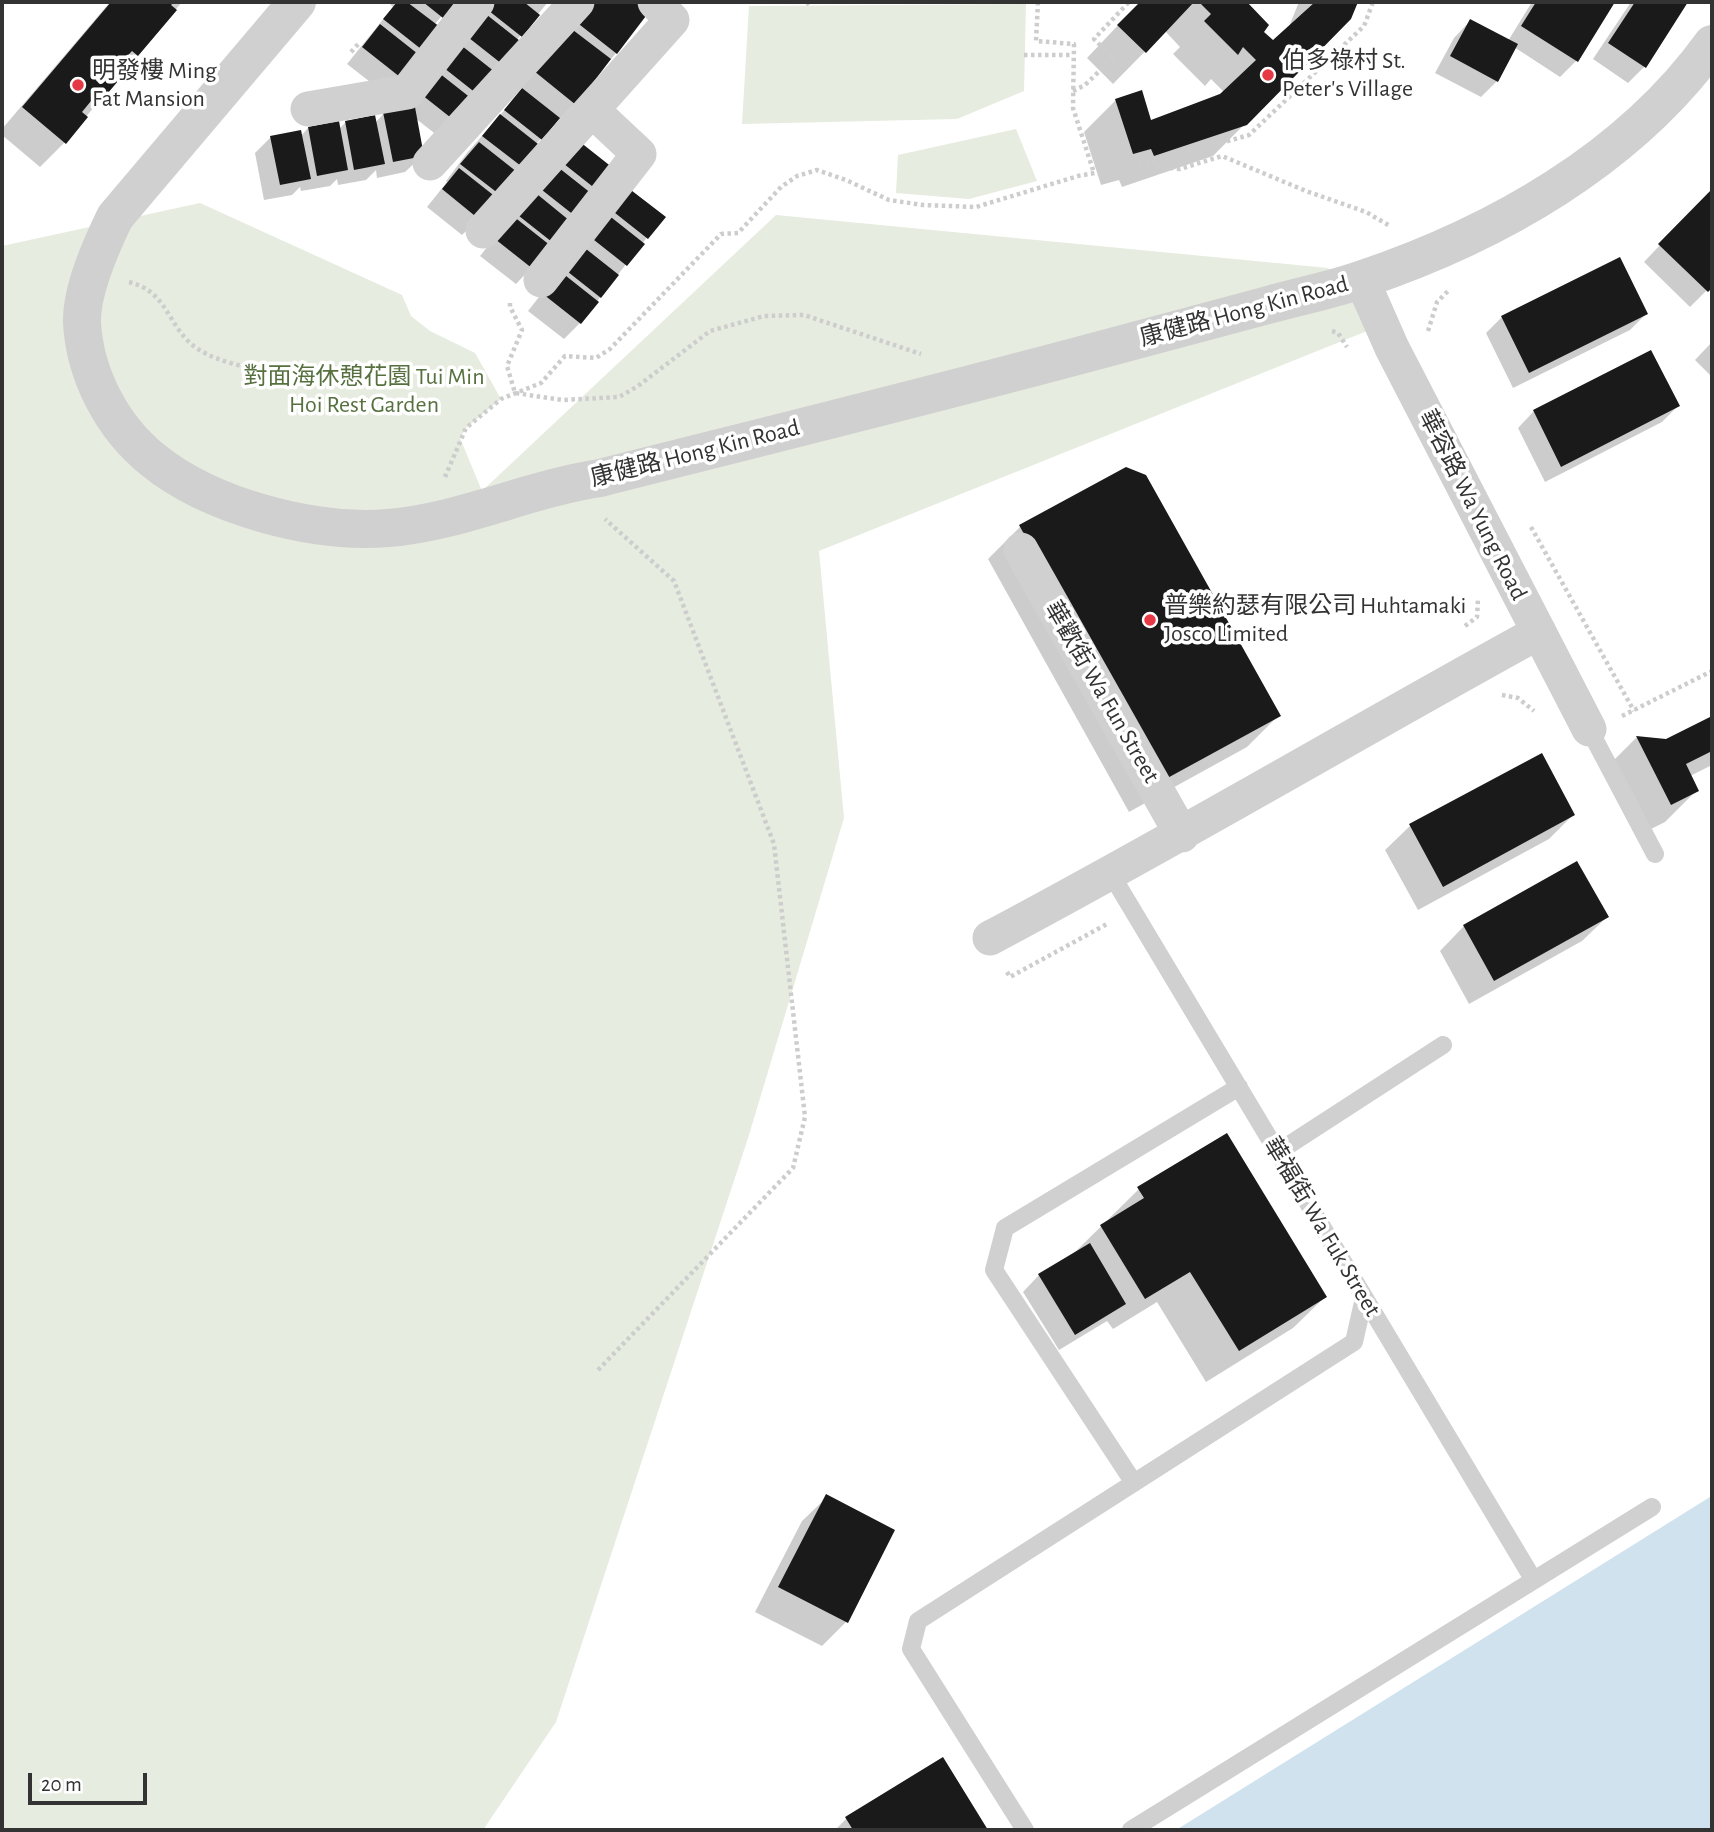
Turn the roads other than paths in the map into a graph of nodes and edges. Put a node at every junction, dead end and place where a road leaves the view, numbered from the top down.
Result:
1 (297, 2) edge
2 (477, 2) edge
3 (577, 2) edge
4 (655, 2) edge
5 (1712, 44) edge
6 (308, 109) dead end
7 (592, 110) junction
8 (430, 163) dead end
9 (483, 231) dead end
10 (1362, 280) junction
11 (526, 288) road end
12 (1021, 550) dead end
13 (1539, 632) junction
14 (1589, 729) joint
15 (1182, 835) junction
16 (1655, 855) dead end
17 (1111, 874) junction
18 (990, 938) dead end
19 (1443, 1045) dead end
20 (1239, 1087) junction
21 (1278, 1152) junction
22 (1364, 1298) junction
23 (1134, 1483) junction
24 (1652, 1507) dead end
25 (1533, 1579) junction
26 (1026, 1830) edge
27 (1131, 1830) edge

1 - 10 street, 康健路 Hong Kin Road
2 - 6 street
3 - 8 street
4 - 7 street
5 - 10 street, 康健路 Hong Kin Road
7 - 9 street
7 - 11 street
10 - 13 street, 華容路 Wa Yung Road
12 - 15 street, 華歡街 Wa Fun Street
13 - 14 street, 華容路 Wa Yung Road
13 - 15 street
14 - 16 lane
15 - 17 street
17 - 18 street
17 - 20 lane, 華福街 Wa Fuk Street
19 - 21 lane
20 - 21 lane, 華福街 Wa Fuk Street
20 - 23 lane
21 - 22 lane, 華福街 Wa Fuk Street
22 - 23 lane
22 - 25 lane, 華福街 Wa Fuk Street
23 - 26 lane
24 - 25 lane
25 - 27 lane

